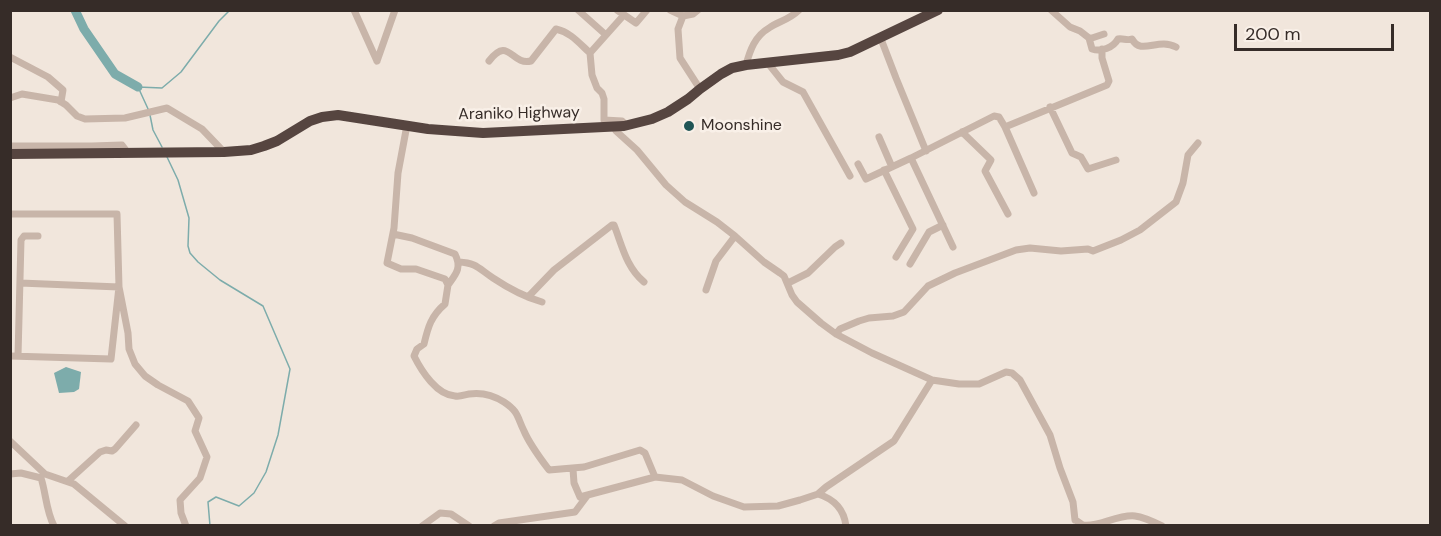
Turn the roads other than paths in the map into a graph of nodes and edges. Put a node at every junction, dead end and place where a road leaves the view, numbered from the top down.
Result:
1 (354, 10) edge
2 (395, 10) edge
3 (578, 10) edge
4 (647, 10) edge
5 (670, 10) edge
6 (698, 10) edge
7 (799, 10) edge
8 (938, 10) edge
9 (1051, 10) edge
10 (620, 13) edge
11 (928, 13) edge
12 (683, 16) junction
13 (1104, 34) dead end
14 (606, 35) junction
15 (1089, 38) junction
16 (881, 39) junction
17 (1176, 47) dead end
18 (1102, 49) junction
19 (590, 53) junction
20 (10, 57) edge
21 (489, 61) dead end
22 (767, 62) junction
23 (746, 65) junction
24 (700, 89) junction
25 (10, 98) edge
26 (61, 102) junction
27 (1050, 107) junction
28 (407, 125) junction
29 (619, 127) junction
30 (1005, 127) junction
31 (962, 132) junction
32 (879, 137) dead end
33 (1198, 143) dead end
34 (10, 146) edge
35 (926, 151) junction
36 (224, 152) junction
37 (128, 153) junction
38 (10, 154) edge
39 (911, 159) junction
40 (1116, 160) dead end
41 (858, 164) dead end
42 (892, 167) junction
43 (884, 170) junction
44 (850, 176) dead end
45 (1034, 193) dead end
46 (10, 214) edge
47 (1008, 214) dead end
48 (943, 225) junction
49 (393, 234) junction
50 (38, 236) dead end
51 (735, 236) junction
52 (841, 243) dead end
53 (953, 247) dead end
54 (896, 257) dead end
55 (459, 262) junction
56 (910, 264) dead end
57 (644, 282) dead end
58 (20, 283) junction
59 (788, 283) junction
60 (448, 285) junction
61 (119, 287) junction
62 (705, 290) dead end
63 (528, 297) junction
64 (542, 302) dead end
65 (836, 334) junction
66 (14, 356) edge
67 (933, 380) junction
68 (136, 425) dead end
69 (10, 441) edge
70 (573, 469) junction
71 (10, 474) edge
72 (43, 476) junction
73 (655, 477) junction
74 (68, 481) junction
75 (818, 494) junction
76 (587, 496) junction
77 (54, 525) edge
78 (125, 525) edge
79 (186, 525) edge
80 (423, 525) edge
81 (469, 525) edge
82 (494, 525) edge
83 (846, 525) edge
84 (1085, 525) edge
85 (1162, 525) edge

1 - 2 street
3 - 14 street
4 - 10 street
5 - 12 street
6 - 12 street
7 - 23 street
8 - 11 highway, Araniko Highway
9 - 15 street
10 - 14 street
11 - 16 highway, Araniko Highway
12 - 24 street
13 - 15 street
14 - 19 street
15 - 18 street
16 - 22 highway, Araniko Highway
16 - 35 street
17 - 18 street
18 - 27 street
19 - 21 street
19 - 29 street
20 - 26 street
22 - 23 highway, Araniko Highway
22 - 44 street
23 - 24 highway, Araniko Highway
24 - 29 highway, Araniko Highway
25 - 26 street
26 - 36 street
27 - 30 street
27 - 40 street
28 - 29 highway, Araniko Highway
28 - 36 highway, Araniko Highway
28 - 49 street
29 - 51 street
30 - 31 street
30 - 45 street
31 - 35 street
31 - 47 street
32 - 42 street
33 - 65 street
34 - 37 street
35 - 39 street
36 - 37 highway, Araniko Highway
37 - 38 highway, Araniko Highway
39 - 42 street
39 - 48 street
41 - 43 street
42 - 43 street
43 - 54 street
46 - 61 street
48 - 53 street
48 - 56 street
49 - 55 street
49 - 60 street
50 - 58 street
51 - 59 street
51 - 62 street
52 - 59 street
55 - 60 street
55 - 63 street
57 - 63 street
58 - 61 street
58 - 66 street
59 - 65 street
60 - 70 street
61 - 66 street
61 - 79 street
63 - 64 street
65 - 67 street
67 - 75 street
67 - 84 street
68 - 74 street
69 - 72 street
70 - 73 street
70 - 76 street
71 - 72 street
72 - 74 street
72 - 77 street
73 - 75 street
73 - 76 street
74 - 78 street
75 - 83 street
76 - 82 street
80 - 81 street
84 - 85 street

